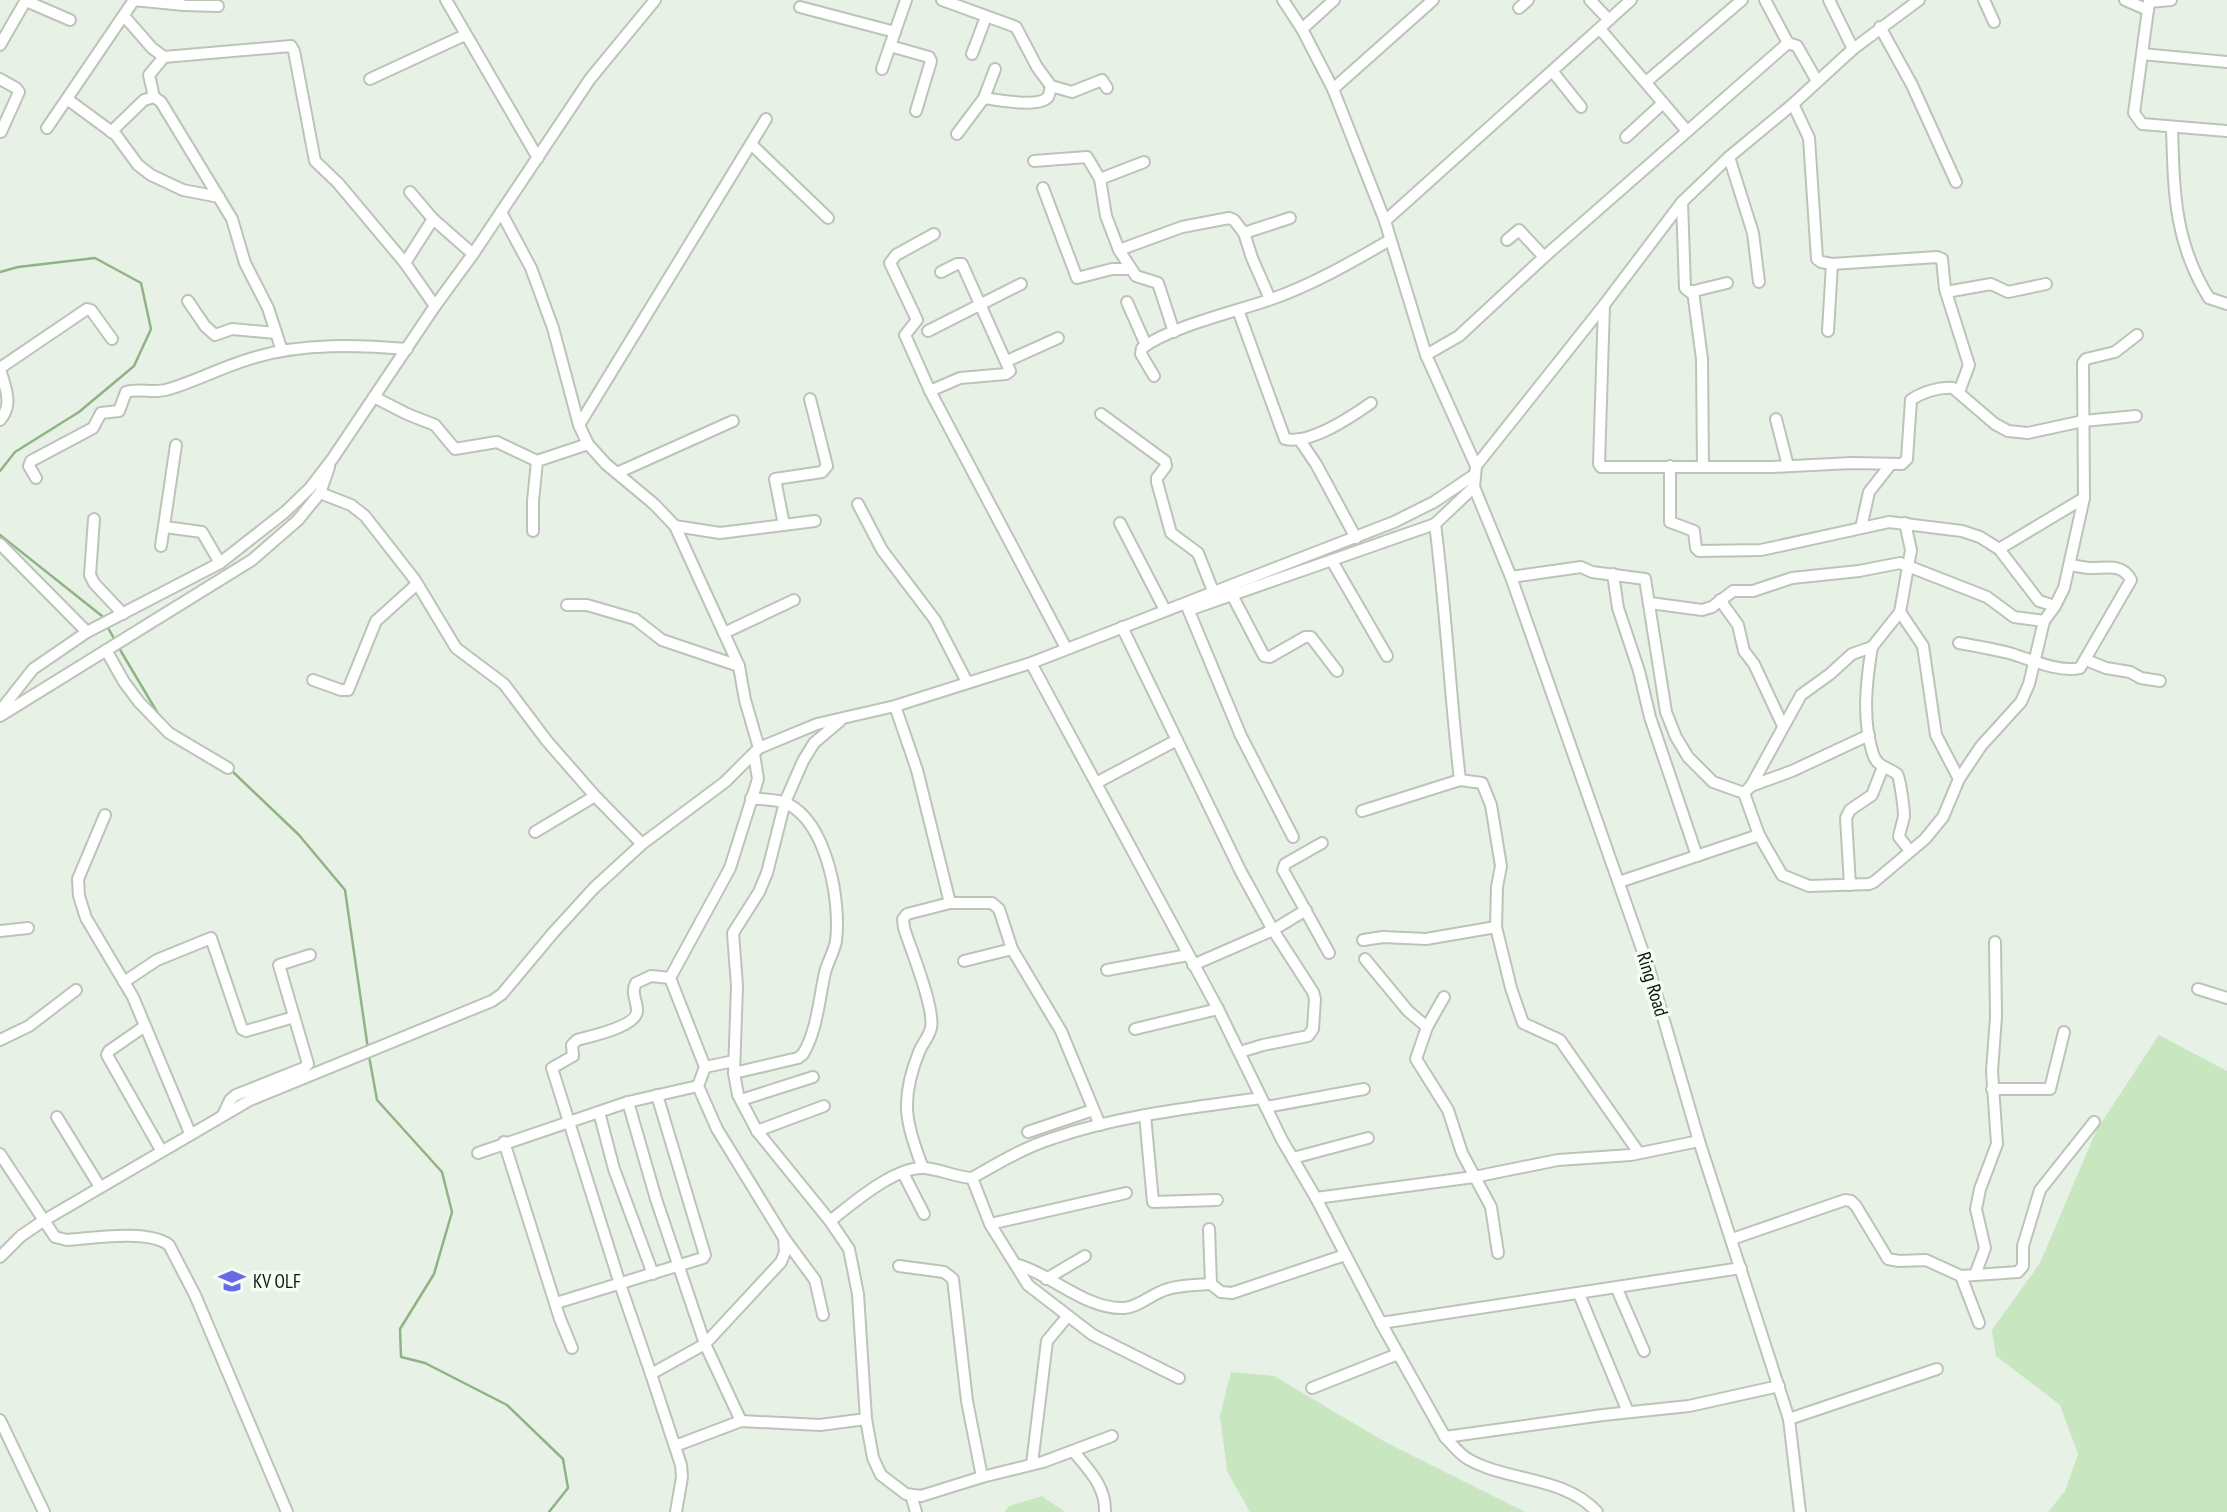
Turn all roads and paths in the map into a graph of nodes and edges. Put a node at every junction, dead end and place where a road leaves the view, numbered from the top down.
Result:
1 (26, 0) edge
2 (133, 0) edge
3 (446, 0) edge
4 (639, 0) edge
5 (654, 0) edge
6 (906, 0) edge
7 (942, 0) edge
8 (1283, 0) edge
9 (1334, 0) edge
10 (1433, 0) edge
11 (1528, 0) edge
12 (1590, 0) edge
13 (1631, 0) edge
14 (1742, 0) edge
15 (1765, 0) edge
16 (1829, 0) edge
17 (1919, 0) edge
18 (1984, 0) edge
19 (2125, 0) edge
20 (2171, 0) edge
21 (1906, 3) edge
22 (218, 6) dead end
23 (800, 7) dead end
24 (1519, 8) dead end
25 (2148, 10) junction
26 (645, 11) junction
27 (124, 16) junction
28 (986, 17) junction
29 (70, 20) dead end
30 (1609, 20) junction
31 (1994, 22) dead end
32 (1880, 27) junction
33 (1302, 29) junction
34 (1600, 29) junction
35 (895, 32) junction
36 (465, 36) junction
37 (1788, 43) junction
38 (0, 45) edge
39 (890, 46) junction
40 (1853, 49) junction
41 (972, 54) dead end
42 (2142, 54) junction
43 (164, 57) junction
44 (2227, 62) edge
45 (882, 69) dead end
46 (995, 69) dead end
47 (1553, 72) junction
48 (0, 79) edge
49 (370, 79) dead end
50 (1817, 81) junction
51 (1646, 82) junction
52 (1051, 86) junction
53 (1107, 88) dead end
54 (1333, 89) junction
55 (154, 97) junction
56 (984, 98) junction
57 (67, 99) junction
58 (1663, 103) junction
59 (1793, 104) junction
60 (1581, 107) dead end
61 (916, 111) dead end
62 (766, 119) dead end
63 (47, 128) dead end
64 (2172, 128) junction
65 (1687, 131) junction
66 (2227, 131) edge
67 (1, 132) edge
68 (111, 132) junction
69 (957, 134) dead end
70 (1626, 137) dead end
71 (751, 144) junction
72 (1729, 157) junction
73 (538, 158) junction
74 (1034, 161) dead end
75 (1144, 162) dead end
76 (1100, 179) junction
77 (1956, 182) dead end
78 (1043, 188) dead end
79 (410, 192) dead end
80 (219, 197) junction
81 (1682, 202) junction
82 (501, 212) junction
83 (828, 218) dead end
84 (1290, 218) dead end
85 (433, 219) junction
86 (1385, 221) junction
87 (1244, 233) junction
88 (934, 234) dead end
89 (1390, 240) junction
90 (1507, 240) dead end
91 (1119, 250) junction
92 (473, 254) junction
93 (1544, 257) junction
94 (405, 263) junction
95 (1832, 264) junction
96 (1130, 269) junction
97 (941, 272) dead end
98 (1759, 282) dead end
99 (1727, 283) dead end
100 (1021, 284) dead end
101 (2046, 284) dead end
102 (1693, 291) junction
103 (1946, 292) junction
104 (1270, 299) junction
105 (188, 301) dead end
106 (1127, 302) dead end
107 (2227, 304) edge
108 (980, 305) junction
109 (1604, 305) junction
110 (435, 306) junction
111 (1238, 310) junction
112 (928, 331) dead end
113 (1828, 331) dead end
114 (1174, 332) junction
115 (276, 333) junction
116 (2137, 335) dead end
117 (1058, 338) dead end
118 (112, 339) dead end
119 (1146, 345) junction
120 (407, 349) junction
121 (282, 351) junction
122 (1426, 355) junction
123 (1007, 361) junction
124 (0, 368) edge
125 (1154, 376) dead end
126 (930, 391) junction
127 (1959, 392) junction
128 (374, 397) junction
129 (810, 399) dead end
130 (1371, 403) dead end
131 (1101, 414) dead end
132 (2136, 416) dead end
133 (1776, 419) dead end
134 (0, 420) edge
135 (733, 421) dead end
136 (2083, 421) junction
137 (579, 425) junction
138 (1299, 439) junction
139 (588, 443) junction
140 (176, 445) dead end
141 (333, 458) junction
142 (537, 461) junction
143 (1891, 464) junction
144 (1670, 466) junction
145 (1788, 466) junction
146 (1703, 467) junction
147 (617, 473) junction
148 (1475, 476) junction
149 (36, 478) dead end
150 (320, 493) junction
151 (2084, 498) junction
152 (859, 504) dead end
153 (94, 519) dead end
154 (815, 521) dead end
155 (1120, 523) dead end
156 (1905, 523) junction
157 (784, 524) junction
158 (1435, 524) junction
159 (675, 526) junction
160 (165, 527) junction
161 (1861, 528) junction
162 (533, 531) dead end
163 (1356, 538) junction
164 (0, 544) edge
165 (161, 546) dead end
166 (1999, 549) junction
167 (1332, 561) junction
168 (220, 563) junction
169 (1908, 565) junction
170 (2070, 565) junction
171 (1613, 574) junction
172 (1511, 577) junction
173 (417, 584) junction
174 (1213, 591) junction
175 (1233, 596) junction
176 (794, 600) dead end
177 (1720, 600) junction
178 (1650, 603) junction
179 (567, 605) dead end
180 (1187, 606) junction
181 (2055, 606) junction
182 (1165, 610) junction
183 (1900, 612) junction
184 (119, 616) junction
185 (2044, 621) junction
186 (1122, 627) junction
187 (87, 632) junction
188 (724, 633) junction
189 (1959, 643) dead end
190 (1066, 648) junction
191 (1872, 648) junction
192 (109, 649) junction
193 (1387, 656) dead end
194 (2086, 660) junction
195 (2032, 661) junction
196 (1031, 663) junction
197 (739, 667) junction
198 (1337, 671) dead end
199 (313, 680) dead end
200 (2160, 681) dead end
201 (967, 682) junction
202 (895, 706) junction
203 (0, 713) edge
204 (843, 718) junction
205 (1783, 726) junction
206 (1869, 735) junction
207 (1177, 740) junction
208 (756, 751) junction
209 (1883, 767) junction
210 (228, 768) dead end
211 (1959, 779) junction
212 (1460, 780) junction
213 (1096, 783) junction
214 (1747, 789) junction
215 (595, 796) junction
216 (751, 798) junction
217 (785, 802) junction
218 (1362, 811) dead end
219 (104, 815) dead end
220 (535, 832) dead end
221 (1759, 835) junction
222 (1293, 837) dead end
223 (1322, 843) dead end
224 (642, 844) junction
225 (1910, 851) junction
226 (1697, 856) junction
227 (1619, 882) junction
228 (1850, 885) junction
229 (950, 904) junction
230 (1306, 910) junction
231 (27, 928) dead end
232 (1496, 928) junction
233 (1273, 930) junction
234 (0, 931) edge
235 (1363, 940) dead end
236 (1995, 942) dead end
237 (1012, 948) junction
238 (1329, 953) dead end
239 (310, 954) dead end
240 (1365, 959) dead end
241 (1190, 960) junction
242 (964, 961) dead end
243 (1107, 970) dead end
244 (670, 978) junction
245 (124, 982) junction
246 (2199, 989) dead end
247 (76, 990) dead end
248 (1444, 997) dead end
249 (2227, 998) edge
250 (1218, 1009) junction
251 (294, 1017) junction
252 (145, 1027) junction
253 (1427, 1027) junction
254 (1135, 1029) dead end
255 (2064, 1032) dead end
256 (0, 1040) edge
257 (1240, 1052) junction
258 (734, 1061) junction
259 (705, 1067) junction
260 (734, 1073) junction
261 (813, 1077) dead end
262 (698, 1086) junction
263 (1992, 1088) junction
264 (1364, 1089) dead end
265 (657, 1095) junction
266 (741, 1100) junction
267 (628, 1102) junction
268 (1264, 1102) junction
269 (824, 1106) dead end
270 (1093, 1110) junction
271 (599, 1112) junction
272 (223, 1115) junction
273 (1144, 1115) junction
274 (57, 1117) dead end
275 (568, 1121) junction
276 (2094, 1122) dead end
277 (1100, 1125) junction
278 (757, 1131) junction
279 (1028, 1132) dead end
280 (190, 1133) junction
281 (1368, 1138) dead end
282 (1699, 1141) junction
283 (504, 1142) junction
284 (162, 1150) junction
285 (478, 1153) dead end
286 (1639, 1153) junction
287 (0, 1154) edge
288 (1293, 1158) junction
289 (923, 1168) junction
290 (903, 1172) junction
291 (1474, 1177) junction
292 (972, 1178) junction
293 (100, 1187) junction
294 (1126, 1193) dead end
295 (1316, 1198) junction
296 (1217, 1200) dead end
297 (923, 1214) dead end
298 (43, 1221) junction
299 (830, 1221) junction
300 (990, 1224) junction
301 (1209, 1229) dead end
302 (784, 1238) junction
303 (1732, 1239) junction
304 (1498, 1253) dead end
305 (1345, 1255) junction
306 (1085, 1256) dead end
307 (0, 1257) edge
308 (1015, 1264) junction
309 (899, 1266) dead end
310 (680, 1267) junction
311 (1741, 1268) junction
312 (653, 1274) junction
313 (1975, 1275) junction
314 (1961, 1276) junction
315 (1046, 1279) junction
316 (620, 1283) junction
317 (1210, 1284) junction
318 (1617, 1289) junction
319 (1579, 1294) junction
320 (556, 1303) junction
321 (823, 1315) dead end
322 (1067, 1317) junction
323 (1381, 1323) junction
324 (1979, 1323) dead end
325 (705, 1344) junction
326 (572, 1348) dead end
327 (1644, 1351) dead end
328 (1398, 1353) junction
329 (1937, 1369) dead end
330 (651, 1374) junction
331 (1179, 1378) dead end
332 (1779, 1386) junction
333 (1312, 1388) dead end
334 (1628, 1412) junction
335 (866, 1419) junction
336 (1789, 1419) junction
337 (0, 1420) edge
338 (741, 1421) junction
339 (1112, 1436) dead end
340 (1445, 1437) junction
341 (675, 1446) junction
342 (1074, 1452) junction
343 (1032, 1464) junction
344 (982, 1477) junction
345 (911, 1495) junction
346 (44, 1512) edge
347 (287, 1512) edge
348 (676, 1512) edge
349 (916, 1512) edge
350 (1105, 1512) edge
351 (1597, 1512) edge
352 (1800, 1512) edge

1 - 29 street
1 - 38 street
2 - 22 street
2 - 27 street
3 - 36 street
4 - 26 street
5 - 26 street
6 - 35 street
7 - 28 street
8 - 33 street, Ring Road
9 - 33 street
10 - 54 street
11 - 24 street
12 - 30 street
13 - 30 street
14 - 51 street
15 - 37 street
16 - 40 street
17 - 21 street
18 - 31 street
19 - 25 street
20 - 25 street
21 - 32 street
23 - 35 street
25 - 42 street
26 - 73 street
27 - 43 street
27 - 57 street
28 - 41 street
28 - 52 street
30 - 34 street
32 - 40 street
32 - 77 street
33 - 54 street, Ring Road
34 - 47 street
34 - 51 street
35 - 39 street
36 - 49 street
36 - 73 street
37 - 50 street
37 - 65 street
39 - 45 street
39 - 61 street
40 - 50 street
42 - 44 street
42 - 64 street
43 - 55 street
43 - 94 street
46 - 56 street
47 - 60 street
47 - 86 street
48 - 67 street
50 - 59 street
51 - 58 street
52 - 53 street
52 - 56 street
54 - 86 street, Ring Road
55 - 68 street
55 - 80 street
56 - 69 street
57 - 63 street
57 - 68 street
58 - 65 street
58 - 70 street
59 - 72 street
59 - 95 street
62 - 71 street
64 - 66 street
64 - 107 street
65 - 93 street
68 - 80 street
71 - 83 street
71 - 137 street
72 - 81 street
72 - 98 street
73 - 82 street
74 - 76 street
75 - 76 street
76 - 91 street
78 - 96 street
79 - 85 street
80 - 115 street
81 - 102 street
81 - 109 street
82 - 92 street
82 - 137 street
84 - 87 street
85 - 92 street
85 - 94 street
86 - 89 street, Ring Road
87 - 91 street
87 - 104 street
88 - 126 street
89 - 104 street
89 - 122 street, Ring Road
90 - 93 street
91 - 96 street
92 - 110 street
93 - 122 street
94 - 110 street
95 - 103 street
95 - 113 street
96 - 114 street
97 - 108 street
99 - 102 street
100 - 108 street
101 - 103 street
102 - 146 street
103 - 127 street
104 - 111 street
105 - 115 street
106 - 119 street
108 - 112 street
108 - 123 street
109 - 144 street
109 - 148 street
110 - 120 street
111 - 114 street
111 - 138 street
114 - 119 street
115 - 121 street
116 - 136 street
117 - 123 street
118 - 124 street
119 - 125 street
120 - 121 street
120 - 128 street
121 - 149 street
122 - 148 street, Ring Road
123 - 126 street
124 - 134 street
126 - 190 street
127 - 136 street
127 - 143 street
128 - 141 street
128 - 142 street
129 - 157 street
130 - 138 street
131 - 174 street
132 - 136 street
133 - 145 street
135 - 147 street
136 - 151 street
137 - 139 street
138 - 163 street
139 - 142 street
139 - 147 street
140 - 160 street
141 - 150 street
141 - 168 street
142 - 162 street
143 - 145 street
143 - 161 street
144 - 146 street
144 - 161 street
145 - 146 street
147 - 159 street
148 - 158 street
148 - 163 street
148 - 172 street, Ring Road
150 - 173 street
150 - 192 street
151 - 166 street
151 - 170 street
152 - 201 street
153 - 184 street
154 - 157 street
155 - 182 street
156 - 161 street
156 - 166 street
156 - 169 street
157 - 159 street
158 - 167 street
158 - 212 street
159 - 188 street
160 - 165 street
160 - 168 street
163 - 174 street
164 - 187 street
166 - 181 street
167 - 175 street
167 - 193 street
168 - 184 street
169 - 177 street
169 - 183 street
169 - 185 street
170 - 181 street
170 - 194 street
171 - 172 street
171 - 178 street
171 - 226 street
172 - 227 street, Ring Road
173 - 199 street
173 - 215 street
174 - 180 street
175 - 180 street
175 - 198 street
176 - 188 street
177 - 178 street
177 - 205 street
178 - 214 street
179 - 197 street
180 - 182 street
180 - 222 street
181 - 185 street
182 - 186 street
183 - 191 street
183 - 211 street
184 - 187 street
185 - 195 street
186 - 190 street
186 - 207 street
187 - 203 street
188 - 197 street
189 - 195 street
190 - 196 street
191 - 205 street
191 - 206 street
192 - 203 street
192 - 210 street
194 - 195 street
194 - 200 street
195 - 211 street
196 - 201 street
196 - 213 street
197 - 208 street
201 - 202 street
202 - 204 street
202 - 229 street
204 - 208 street
204 - 217 street
205 - 214 street
206 - 209 street
206 - 214 street
207 - 213 street
207 - 233 street
208 - 216 street
208 - 224 street
209 - 225 street
209 - 228 street
211 - 225 street
212 - 218 street
212 - 232 street
213 - 241 street
214 - 221 street
215 - 220 street
215 - 224 street
216 - 217 street
216 - 244 street
217 - 258 street
217 - 260 street
219 - 245 street
221 - 226 street
221 - 228 street
223 - 230 street
224 - 272 street
225 - 228 street
226 - 227 street
227 - 282 street, Ring Road
229 - 237 street
229 - 289 street
230 - 233 street
230 - 238 street
231 - 234 street
232 - 235 street
232 - 286 street
233 - 241 street
233 - 257 street
236 - 263 street
237 - 242 street
237 - 270 street
239 - 251 street
240 - 253 street
241 - 243 street
241 - 250 street
244 - 259 street
244 - 275 street
245 - 251 street
245 - 252 street
246 - 249 street
247 - 256 street
248 - 253 street
250 - 254 street
250 - 257 street
251 - 272 street
252 - 280 street
252 - 284 street
253 - 291 street
255 - 263 street
257 - 268 street
258 - 259 street
258 - 260 street
259 - 262 street
260 - 266 street
261 - 266 street
262 - 265 street
262 - 302 street
263 - 313 street
264 - 268 street
265 - 267 street
265 - 310 street
266 - 278 street
267 - 271 street
267 - 310 street
268 - 273 street
268 - 288 street
269 - 278 street
270 - 277 street
270 - 279 street
271 - 275 street
271 - 312 street
272 - 280 street
273 - 277 street
273 - 296 street
274 - 293 street
275 - 283 street
275 - 316 street
276 - 313 street
277 - 292 street
278 - 299 street
280 - 284 street
281 - 288 street
282 - 286 street
282 - 303 street, Ring Road
283 - 285 street
283 - 320 street
284 - 293 street
286 - 291 street
287 - 298 street
288 - 295 street
289 - 290 street
289 - 292 street
290 - 297 street
290 - 299 street
291 - 295 street
291 - 304 street
292 - 300 street
293 - 298 street
294 - 300 street
295 - 305 street
298 - 307 street
298 - 347 street
299 - 335 street
300 - 308 street
301 - 317 street
302 - 321 street
302 - 325 street
303 - 311 street, Ring Road
303 - 314 street
305 - 317 street
305 - 323 street
306 - 315 street
308 - 315 street
308 - 322 street
309 - 344 street
310 - 312 street
310 - 325 street
311 - 318 street
311 - 332 street, Ring Road
312 - 316 street
313 - 314 street
314 - 324 street
315 - 317 street
316 - 320 street
316 - 330 street
318 - 319 street
318 - 327 street
319 - 323 street
319 - 334 street
320 - 326 street
322 - 331 street
322 - 343 street
323 - 328 street
325 - 330 street
325 - 338 street
328 - 333 street
328 - 340 street
329 - 336 street
330 - 341 street
332 - 334 street
332 - 336 street, Ring Road
334 - 340 street
335 - 338 street
335 - 345 street
336 - 352 street, Ring Road
337 - 346 street
338 - 341 street
339 - 342 street
340 - 351 street
341 - 348 street
342 - 343 street
342 - 350 street
343 - 344 street
344 - 345 street
345 - 349 street

